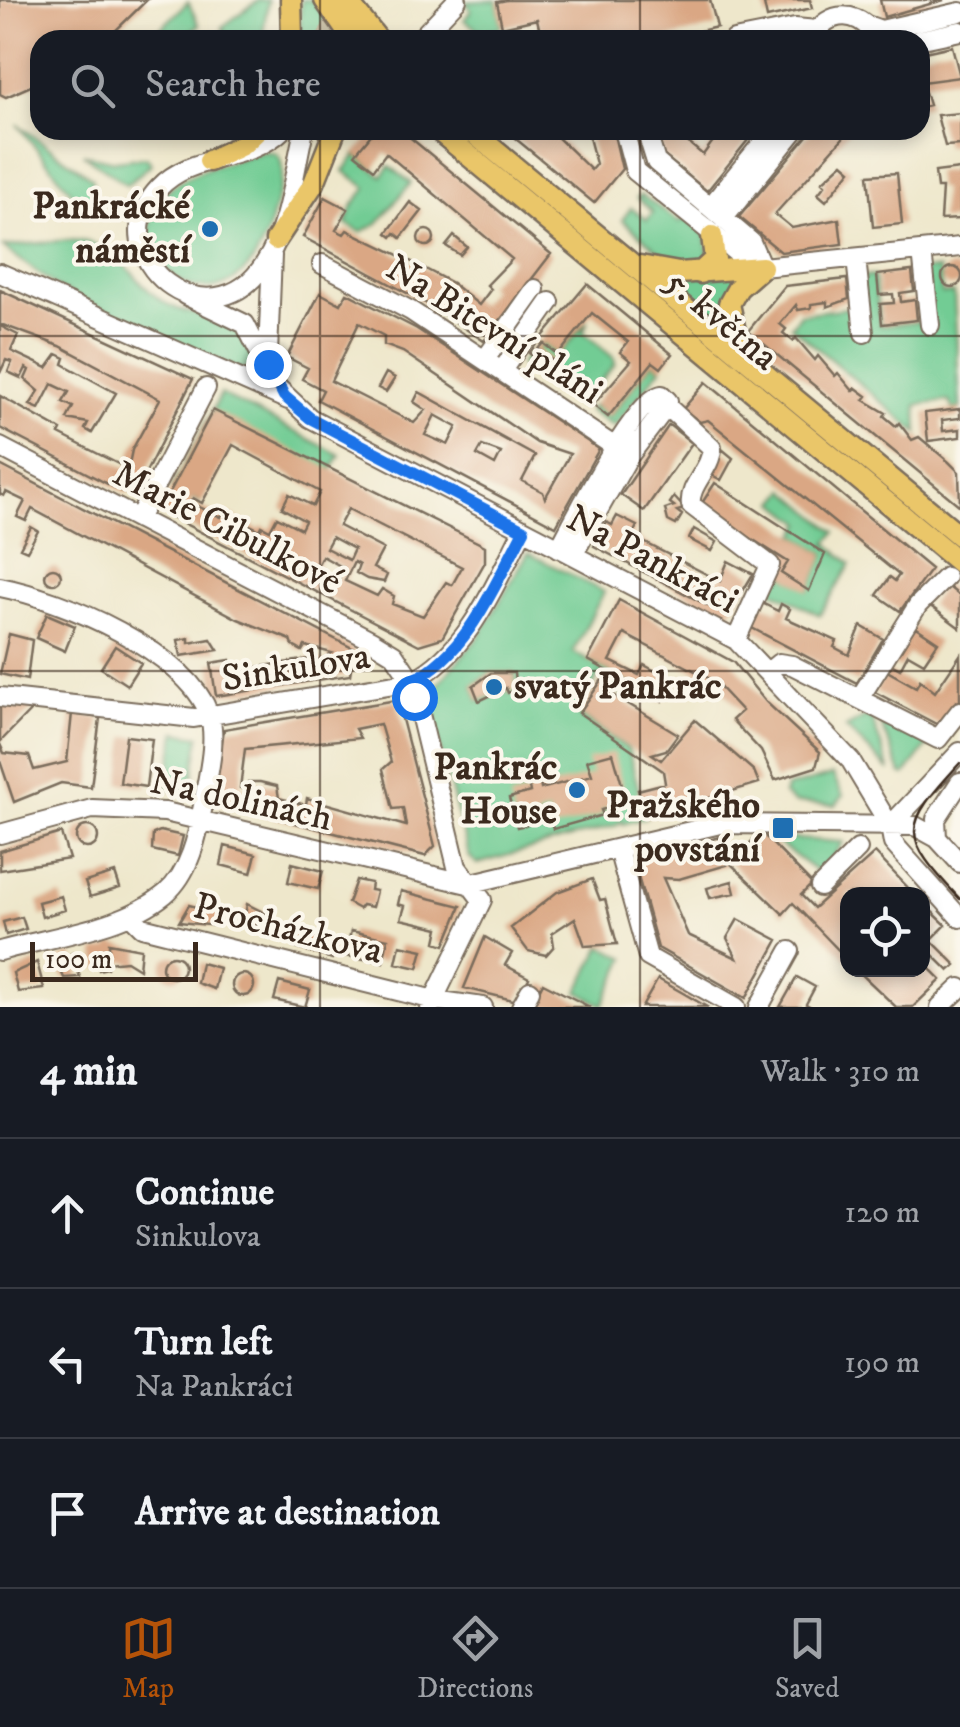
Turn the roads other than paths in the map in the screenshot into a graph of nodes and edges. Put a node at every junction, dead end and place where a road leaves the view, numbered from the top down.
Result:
1 (291, 0) edge
2 (325, 0) edge
3 (349, 0) edge
4 (457, 0) edge
5 (823, 0) edge
6 (960, 12) edge
7 (858, 20) edge
8 (292, 30) edge
9 (359, 30) edge
10 (363, 30) edge
11 (428, 30) edge
12 (784, 30) edge
13 (809, 30) edge
14 (817, 30) edge
15 (821, 30) edge
16 (960, 30) edge
17 (930, 37) edge
18 (255, 140) edge
19 (261, 140) edge
20 (301, 140) edge
21 (332, 140) edge
22 (450, 140) edge
23 (482, 140) edge
24 (627, 140) edge
25 (649, 140) edge
26 (767, 140) edge
27 (787, 140) edge
28 (209, 161) joint
29 (293, 172) junction
30 (715, 221) junction
31 (275, 245) junction
32 (960, 247) edge
33 (922, 251) junction
34 (856, 258) junction
35 (625, 259) junction
36 (322, 264) dead end
37 (762, 267) junction
38 (0, 273) edge
39 (700, 273) junction
40 (535, 289) dead end
41 (185, 295) junction
42 (550, 302) dead end
43 (930, 326) dead end
44 (864, 333) dead end
45 (740, 354) junction
46 (486, 358) junction
47 (268, 364) junction
48 (202, 366) junction
49 (503, 368) junction
50 (206, 388) dead end
51 (288, 400) junction
52 (0, 447) edge
53 (622, 452) junction
54 (138, 519) junction
55 (524, 530) junction
56 (958, 533) edge
57 (566, 552) junction
58 (953, 570) edge
59 (0, 587) edge
60 (736, 640) junction
61 (768, 672) junction
62 (412, 681) junction
63 (0, 696) edge
64 (859, 699) junction
65 (960, 711) edge
66 (209, 716) junction
67 (960, 752) edge
68 (960, 782) edge
69 (939, 812) junction
70 (200, 819) junction
71 (890, 826) junction
72 (0, 834) edge
73 (937, 838) junction
74 (858, 849) dead end
75 (619, 856) junction
76 (960, 863) edge
77 (468, 884) junction
78 (820, 888) dead end
79 (130, 915) junction
80 (960, 918) edge
81 (0, 950) edge
82 (790, 951) dead end
83 (960, 988) edge
84 (432, 1003) edge
85 (483, 1007) edge
86 (736, 1007) edge
87 (760, 1007) edge
88 (940, 1007) edge

1 - 8 main road
2 - 9 main road
3 - 10 main road
4 - 11 street
5 - 14 street
6 - 7 street
7 - 15 street
12 - 13 street
16 - 17 street
18 - 28 main road
19 - 29 street
20 - 29 street
21 - 31 main road
22 - 58 main road, 5. května
23 - 35 main road, 5. května
24 - 30 street
25 - 30 street
26 - 30 street
27 - 30 street
28 - 41 street
29 - 31 street
30 - 37 street
30 - 39 main road
31 - 41 street
31 - 47 street
32 - 33 street
33 - 34 street
33 - 43 street
34 - 37 street
34 - 44 street
35 - 39 main road
35 - 45 main road, 5. května
36 - 46 street, Na Bitevní pláni
37 - 39 main road
37 - 45 main road
38 - 48 street, Na Pankráci
40 - 46 street
41 - 47 street, Na Pankráci
42 - 49 street
45 - 56 main road, 5. května
46 - 49 street, Na Bitevní pláni
47 - 48 street
47 - 51 street, Na Pankráci
48 - 51 street, Na Pankráci
49 - 53 street, Na Bitevní pláni
50 - 54 street
51 - 55 street, Na Pankráci
52 - 54 street, Marie Cibulkové
53 - 57 street
53 - 60 street
54 - 62 street, Marie Cibulkové
55 - 57 street, Na Pankráci
55 - 62 street, Sinkulova
57 - 60 street, Na Pankráci
58 - 64 street
59 - 66 street
60 - 61 street, Na Pankráci
61 - 64 street
61 - 71 street, Na Pankráci
62 - 66 street, Sinkulova
62 - 77 street
63 - 66 street, Sinkulova
64 - 65 street
66 - 70 street
67 - 71 street
68 - 69 street
69 - 71 street
69 - 73 street
70 - 72 street, Na dolinách
70 - 77 street, Na dolinách
70 - 79 street
71 - 73 street
71 - 75 street
71 - 80 street, Na Pankráci
73 - 76 street
74 - 78 street
75 - 77 street
75 - 86 street
77 - 84 street
79 - 81 street
79 - 84 street, Procházkova
82 - 87 street
83 - 88 street
84 - 85 street, Procházkova

